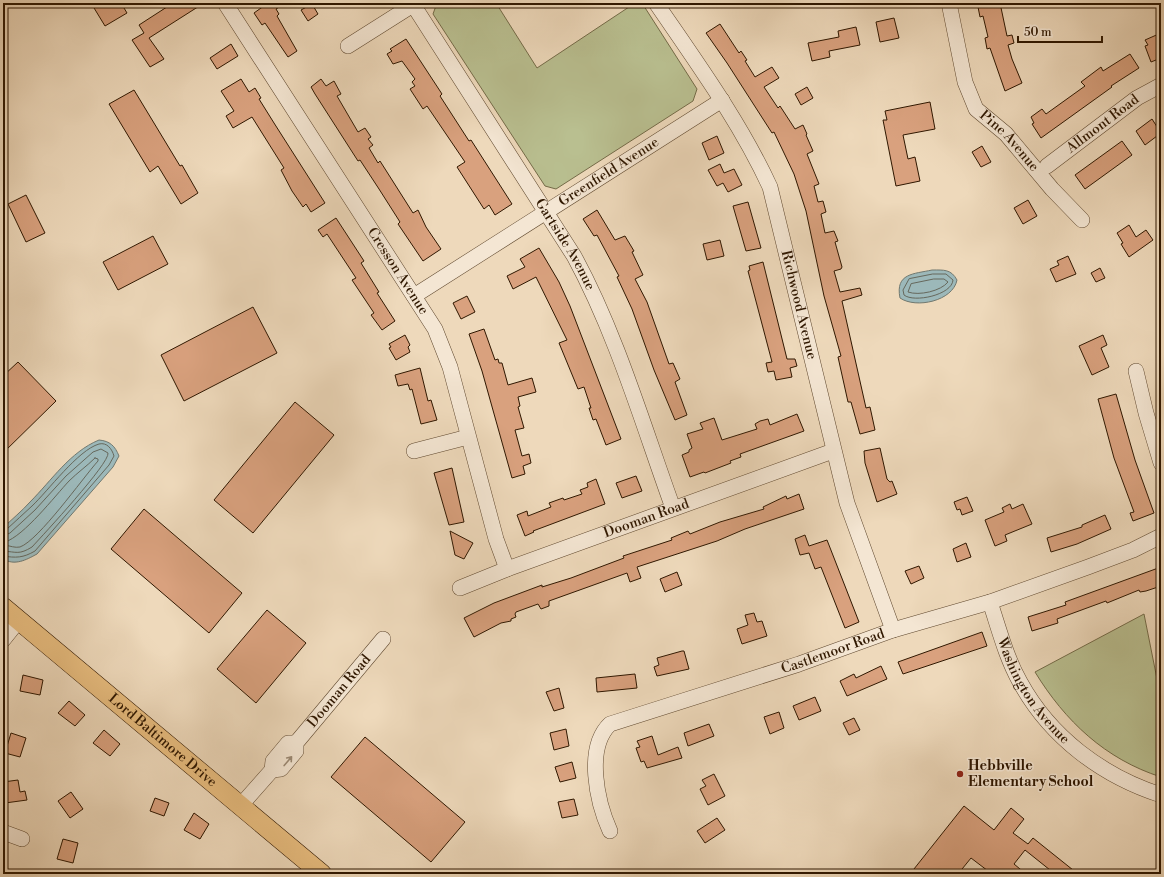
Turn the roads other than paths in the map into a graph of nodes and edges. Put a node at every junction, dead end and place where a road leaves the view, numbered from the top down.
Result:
1 (225, 3) edge
2 (656, 3) edge
3 (949, 3) edge
4 (413, 4) edge
5 (348, 46) dead end
6 (1161, 84) edge
7 (722, 100) junction
8 (1047, 166) dead end
9 (545, 212) junction
10 (1082, 220) dead end
11 (414, 296) junction
12 (1136, 371) dead end
13 (468, 437) junction
14 (414, 451) dead end
15 (833, 451) junction
16 (1161, 463) edge
17 (673, 508) junction
18 (1161, 536) edge
19 (507, 569) junction
20 (460, 588) dead end
21 (990, 602) junction
22 (3, 606) edge
23 (19, 620) junction
24 (893, 630) junction
25 (383, 639) dead end
26 (3, 640) edge
27 (1161, 795) edge
28 (242, 805) junction
29 (610, 830) dead end
30 (3, 832) edge
31 (22, 839) dead end
32 (322, 874) edge

1 - 11 street, Cresson Avenue
2 - 7 street, Richwood Avenue
3 - 10 street, Pine Avenue
4 - 5 street
4 - 9 street, Gartside Avenue
6 - 8 street, Allmont Road
7 - 9 street, Greenfield Avenue
7 - 15 street, Richwood Avenue
9 - 11 street, Greenfield Avenue
9 - 17 street, Gartside Avenue
11 - 13 street, Cresson Avenue
12 - 16 street
13 - 14 street
13 - 19 street, Cresson Avenue
15 - 17 street, Dooman Road
15 - 24 street, Richwood Avenue
17 - 19 street, Dooman Road
18 - 21 street, Castlemoor Road
19 - 20 street, Dooman Road
21 - 24 street, Castlemoor Road
21 - 27 street, Washington Avenue
22 - 23 main road, Lord Baltimore Drive
23 - 26 street
23 - 28 main road, Lord Baltimore Drive
24 - 29 street, Castlemoor Road
25 - 28 street, Dooman Road
28 - 32 main road, Lord Baltimore Drive
30 - 31 street

